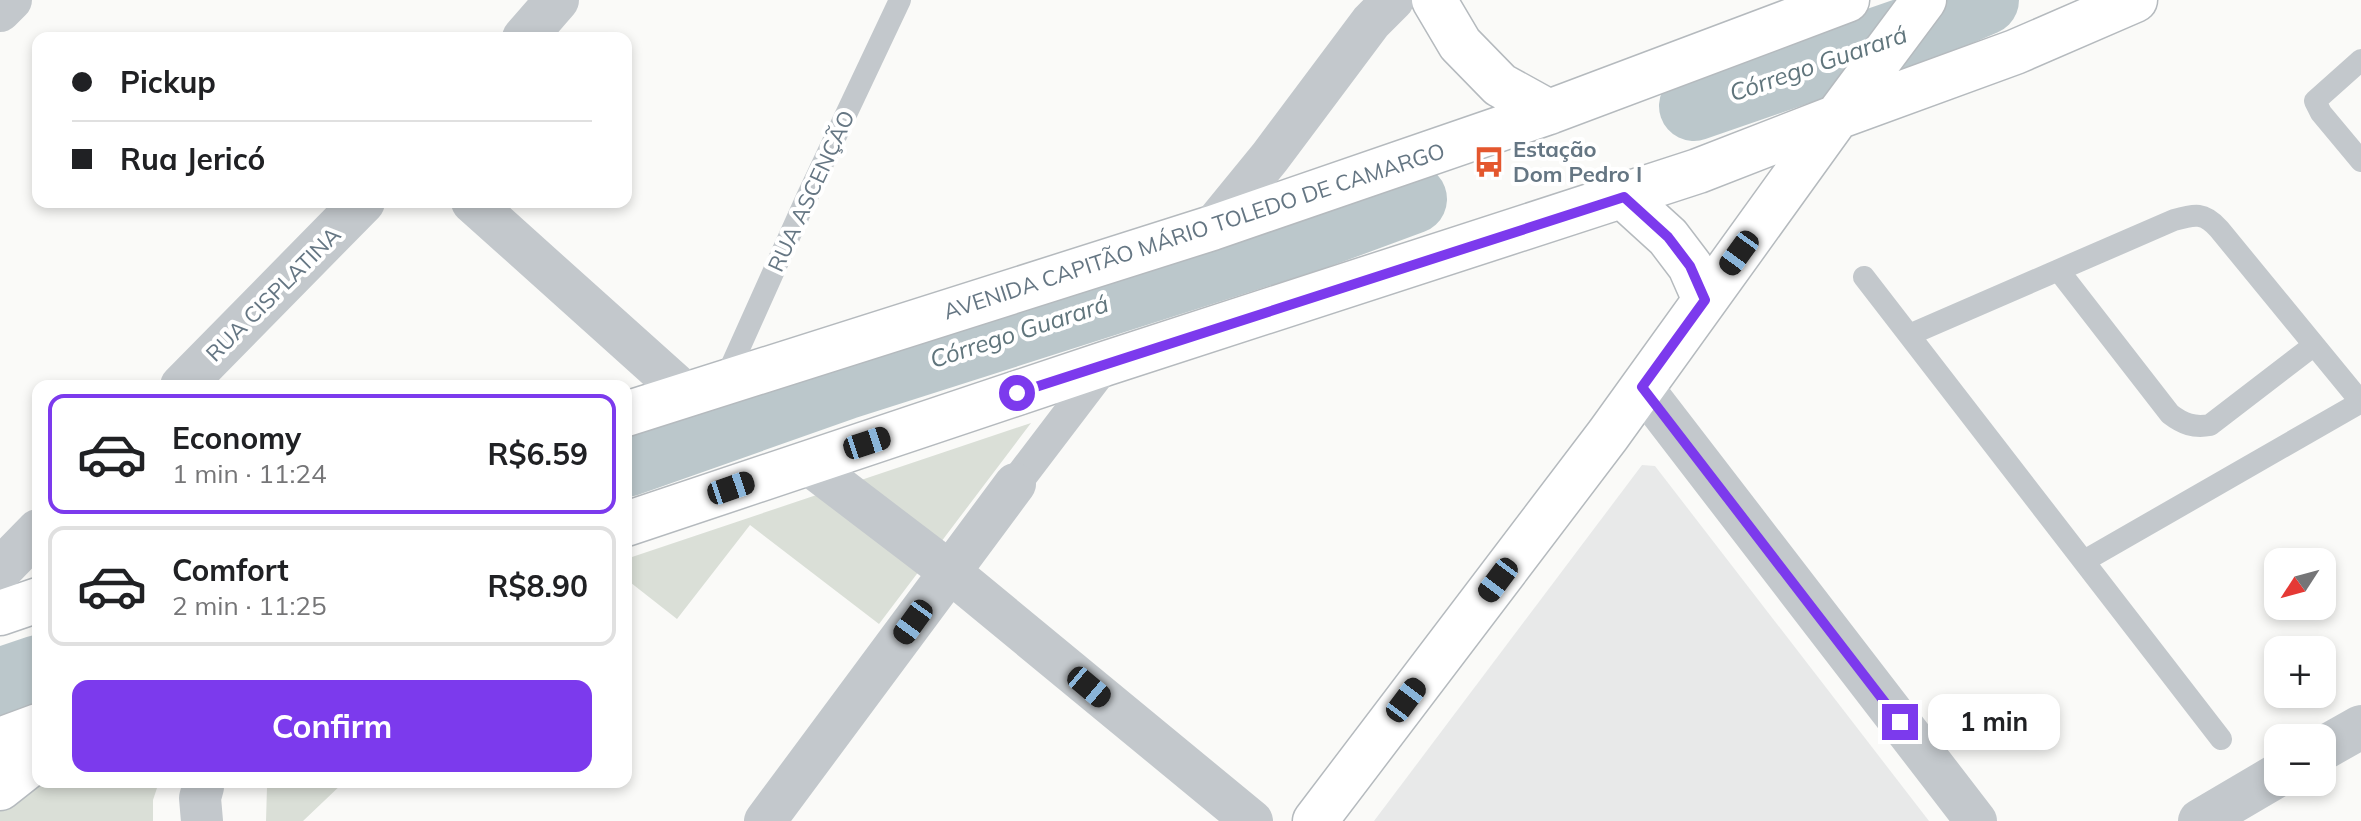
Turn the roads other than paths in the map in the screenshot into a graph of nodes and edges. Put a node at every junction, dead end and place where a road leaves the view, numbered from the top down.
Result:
1 (11, 0) edge
2 (557, 0) edge
3 (900, 0) edge
4 (1393, 0) edge
5 (1434, 0) edge
6 (1847, 0) edge
7 (1924, 0) edge
8 (2135, 0) edge
9 (0, 11) edge
10 (529, 32) edge
11 (2361, 60) edge
12 (1549, 112) junction
13 (1837, 117) junction
14 (2361, 161) edge
15 (1624, 197) junction
16 (357, 208) edge
17 (479, 208) edge
18 (1212, 228) junction
19 (2059, 271) junction
20 (1864, 277) dead end
21 (1705, 300) junction
22 (1909, 335) junction
23 (2313, 346) junction
24 (1107, 363) junction
25 (188, 380) edge
26 (1642, 387) junction
27 (705, 389) junction
28 (2361, 402) edge
29 (632, 412) edge
30 (807, 463) junction
31 (1015, 484) joint
32 (632, 522) edge
33 (32, 537) edge
34 (2084, 561) junction
35 (0, 570) edge
36 (950, 572) junction
37 (32, 602) edge
38 (0, 613) edge
39 (2361, 727) edge
40 (32, 728) edge
41 (2221, 739) dead end
42 (0, 740) edge
43 (2336, 741) edge
44 (32, 763) edge
45 (2264, 783) edge
46 (0, 788) edge
47 (765, 821) edge
48 (1252, 821) edge
49 (1315, 821) edge
50 (1976, 821) edge
51 (2200, 821) edge

1 - 9 street
2 - 10 street
3 - 27 lane, RUA ASCENÇÃO
4 - 18 street
5 - 12 main road
6 - 12 main road, AVENIDA CAPITÃO MÁRIO TOLEDO DE CAMARGO
7 - 13 main road
8 - 13 main road
11 - 14 lane
12 - 18 main road, AVENIDA CAPITÃO MÁRIO TOLEDO DE CAMARGO
13 - 15 main road
13 - 21 main road
15 - 21 main road
15 - 24 main road
16 - 25 street, RUA CISPLATINA
17 - 27 street
18 - 27 main road, AVENIDA CAPITÃO MÁRIO TOLEDO DE CAMARGO
19 - 22 lane
19 - 23 lane
19 - 23 lane
20 - 22 lane
21 - 26 main road
22 - 34 lane
23 - 28 lane
24 - 30 main road
24 - 31 street
26 - 49 main road
26 - 50 street
27 - 29 main road, AVENIDA CAPITÃO MÁRIO TOLEDO DE CAMARGO
28 - 34 lane
30 - 32 main road
30 - 36 street
31 - 36 street
33 - 35 street
34 - 41 lane
36 - 47 street
36 - 48 street
37 - 38 main road
39 - 43 street
40 - 42 main road
44 - 46 main road
45 - 51 street

